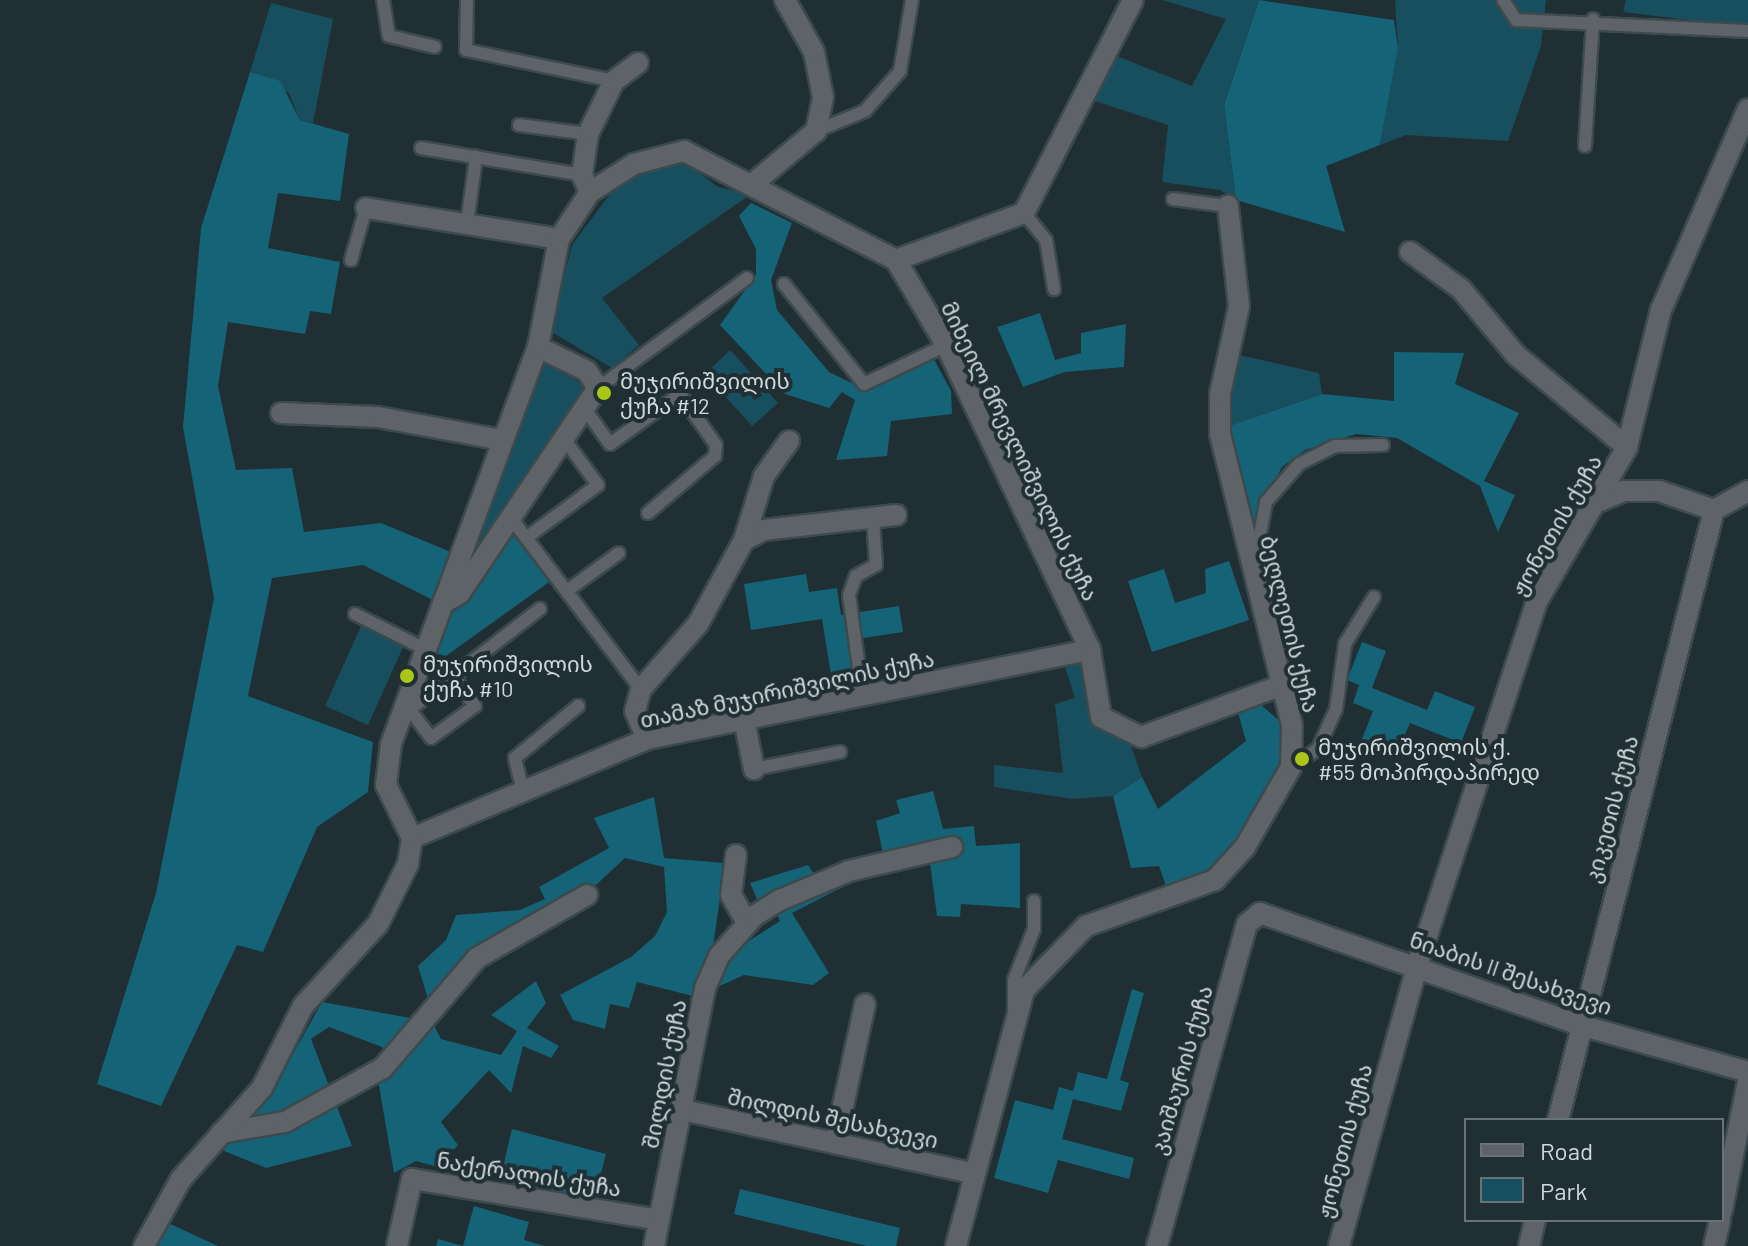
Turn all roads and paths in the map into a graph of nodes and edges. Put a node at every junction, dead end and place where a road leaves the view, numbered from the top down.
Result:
1 (383, 0) edge
2 (467, 0) edge
3 (785, 0) edge
4 (912, 0) edge
5 (1133, 0) edge
6 (1503, 0) edge
7 (1593, 19) junction
8 (1748, 31) edge
9 (435, 47) dead end
10 (638, 63) dead end
11 (614, 81) junction
12 (1748, 109) edge
13 (519, 125) dead end
14 (816, 131) junction
15 (588, 134) junction
16 (1585, 146) dead end
17 (421, 148) dead end
18 (476, 157) junction
19 (755, 182) junction
20 (586, 183) junction
21 (1173, 199) dead end
22 (1228, 206) joint
23 (366, 208) joint
24 (1024, 213) junction
25 (467, 224) junction
26 (559, 239) junction
27 (1410, 252) dead end
28 (351, 260) dead end
29 (896, 260) junction
30 (747, 278) dead end
31 (784, 284) dead end
32 (1054, 289) dead end
33 (946, 345) junction
34 (538, 347) junction
35 (598, 388) junction
36 (585, 409) junction
37 (281, 413) dead end
38 (564, 439) junction
39 (502, 440) junction
40 (789, 441) dead end
41 (1383, 445) dead end
42 (1627, 447) junction
43 (1748, 491) edge
44 (1600, 501) junction
45 (1714, 510) junction
46 (648, 513) dead end
47 (896, 515) dead end
48 (873, 517) junction
49 (511, 518) junction
50 (526, 538) junction
51 (744, 540) junction
52 (619, 553) dead end
53 (567, 591) junction
54 (1258, 596) junction
55 (1374, 597) dead end
56 (443, 603) junction
57 (540, 609) dead end
58 (355, 614) dead end
59 (425, 649) junction
60 (1090, 650) junction
61 (453, 676) junction
62 (1282, 685) junction
63 (641, 689) junction
64 (863, 698) junction
65 (578, 706) dead end
66 (407, 712) junction
67 (745, 724) junction
68 (647, 739) junction
69 (840, 752) dead end
70 (1291, 767) junction
71 (754, 769) joint
72 (523, 791) junction
73 (412, 838) junction
74 (952, 847) dead end
75 (736, 855) dead end
76 (587, 895) dead end
77 (1034, 901) dead end
78 (1260, 913) joint
79 (747, 923) junction
80 (1417, 966) junction
81 (865, 1004) dead end
82 (1014, 1008) junction
83 (1580, 1025) junction
84 (1748, 1072) edge
85 (1748, 1081) edge
86 (683, 1110) junction
87 (1746, 1114) edge
88 (1558, 1118) edge
89 (221, 1133) junction
90 (835, 1143) junction
91 (973, 1173) junction
92 (1724, 1202) edge
93 (659, 1220) junction
94 (1535, 1222) edge
95 (1720, 1222) edge
96 (144, 1246) edge
97 (397, 1246) edge
98 (654, 1246) edge
99 (956, 1246) edge
100 (1157, 1246) edge
101 (1339, 1246) edge
102 (1529, 1246) edge
103 (1714, 1246) edge

1 - 9 lane
2 - 11 lane
3 - 14 street
4 - 14 lane
5 - 24 street
6 - 7 lane
7 - 8 lane
7 - 16 lane
10 - 11 street
11 - 15 street
12 - 42 street, ჟონეთის ქუჩა
13 - 15 lane
14 - 19 street
15 - 20 street
17 - 18 lane
18 - 20 lane
18 - 25 lane
19 - 20 street
19 - 29 street
20 - 26 street
21 - 22 lane
22 - 54 street, ბეღლეთის ქუჩა
23 - 25 street
23 - 28 lane
24 - 29 street
24 - 32 lane
25 - 26 street
26 - 34 street
27 - 42 street
29 - 33 street, მიხეილ მრევლიშვილის ქუჩა
30 - 35 lane
31 - 33 lane
33 - 60 street, მიხეილ მრევლიშვილის ქუჩა
34 - 35 street
34 - 39 street
35 - 36 street
36 - 38 street
36 - 46 lane
37 - 39 street
38 - 49 street
38 - 50 lane
39 - 56 street
40 - 51 street
41 - 54 lane
42 - 44 street, ჟონეთის ქუჩა
43 - 45 street
44 - 45 street
44 - 80 street, ჟონეთის ქუჩა
45 - 83 street, კიკეთის ქუჩა
47 - 48 street
48 - 51 street
48 - 64 lane
49 - 50 lane
49 - 56 street
50 - 53 lane
51 - 63 street
52 - 53 lane
53 - 63 lane
54 - 62 street, ბეღლეთის ქუჩა
55 - 70 lane
56 - 59 street
57 - 61 lane
58 - 59 lane
59 - 66 street
60 - 62 street, მიხეილ მრევლიშვილის ქუჩა
60 - 64 street, თამაზ მუჯირიშვილის ქუჩა
61 - 66 lane
61 - 66 lane
62 - 70 street, ბეღლეთის ქუჩა
63 - 68 street
64 - 67 street, თამაზ მუჯირიშვილის ქუჩა
65 - 72 lane
66 - 73 street
67 - 68 street, თამაზ მუჯირიშვილის ქუჩა
67 - 71 street
68 - 72 street, თამაზ მუჯირიშვილის ქუჩა
69 - 71 lane
70 - 82 street
72 - 73 street, თამაზ მუჯირიშვილის ქუჩა
73 - 89 street
74 - 79 street, შილდის ქუჩა
75 - 79 street
76 - 89 street
77 - 82 lane
78 - 80 street, ნიაბის II შესახვევი
78 - 100 street, კაიშაურის ქუჩა
79 - 86 street, შილდის ქუჩა
80 - 83 street, ნიაბის II შესახვევი
80 - 101 street, ჟონეთის ქუჩა
81 - 90 street
82 - 91 street
83 - 84 street, ნიაბის II შესახვევი
83 - 88 street, კიკეთის ქუჩა
85 - 87 street
86 - 90 street, შილდის შესახვევი
86 - 93 street, შილდის ქუჩა
87 - 92 street
89 - 96 street
90 - 91 street, შილდის შესახვევი
91 - 99 street
93 - 97 street, ნაქერალის ქუჩა
93 - 98 street, შილდის ქუჩა
94 - 102 street
95 - 103 street

